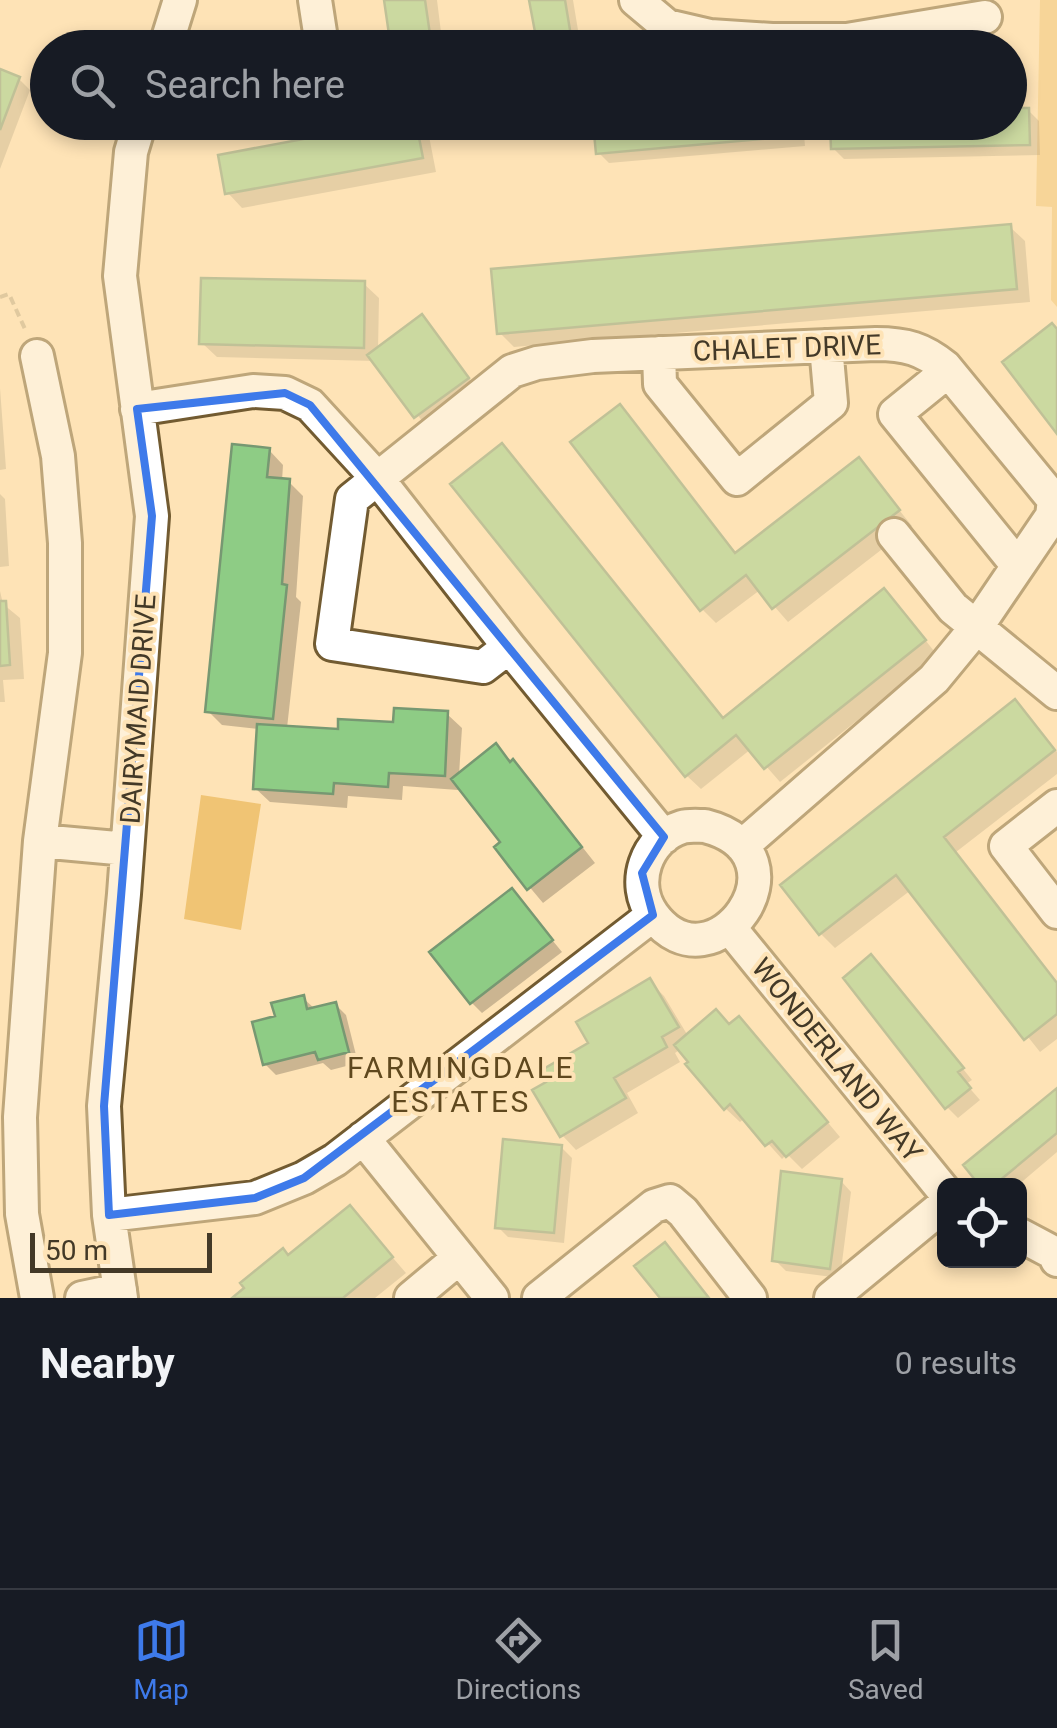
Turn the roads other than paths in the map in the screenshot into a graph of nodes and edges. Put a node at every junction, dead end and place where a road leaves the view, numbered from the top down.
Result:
1 (180, 0) edge
2 (315, 0) edge
3 (636, 0) edge
4 (985, 17) dead end
5 (171, 30) edge
6 (319, 30) edge
7 (684, 30) edge
8 (907, 30) edge
9 (135, 140) edge
10 (826, 346) junction
11 (658, 354) junction
12 (37, 356) road end
13 (948, 371) junction
14 (137, 409) junction
15 (378, 478) junction
16 (894, 535) dead end
17 (1018, 566) junction
18 (976, 628) junction
19 (508, 647) junction
20 (1057, 693) edge
21 (1057, 806) edge
22 (664, 837) junction
23 (40, 840) junction
24 (742, 846) junction
25 (128, 848) junction
26 (1057, 912) edge
27 (653, 914) junction
28 (730, 928) junction
29 (363, 1138) junction
30 (937, 1182) edge
31 (937, 1212) edge
32 (109, 1215) junction
33 (1027, 1239) edge
34 (459, 1258) junction
35 (1057, 1260) edge
36 (848, 1293) edge
37 (120, 1294) edge
38 (37, 1298) edge
39 (82, 1298) edge
40 (411, 1298) edge
41 (492, 1298) edge
42 (538, 1298) edge
43 (750, 1298) edge

1 - 5 street
2 - 6 street
3 - 7 street
4 - 8 street
9 - 14 street, DAIRYMAID DRIVE
10 - 11 street, CHALET DRIVE
10 - 11 street
10 - 13 street, CHALET DRIVE
11 - 15 street, CHALET DRIVE
12 - 23 street
13 - 17 street, CHALET DRIVE
13 - 17 street
14 - 15 street
14 - 25 street, DAIRYMAID DRIVE
15 - 19 street
15 - 19 street
16 - 18 street
17 - 18 street, CHALET DRIVE
18 - 20 street
18 - 24 street, CHALET DRIVE
19 - 22 street
21 - 26 street
22 - 24 street
22 - 27 street
23 - 25 street
23 - 38 street
24 - 28 street
25 - 32 street, DAIRYMAID DRIVE
27 - 28 street
27 - 29 street
28 - 30 street, WONDERLAND WAY
29 - 32 street
29 - 34 street
31 - 36 street
32 - 37 street, DAIRYMAID DRIVE
33 - 35 street
34 - 40 street
34 - 41 street
37 - 39 street
42 - 43 street

